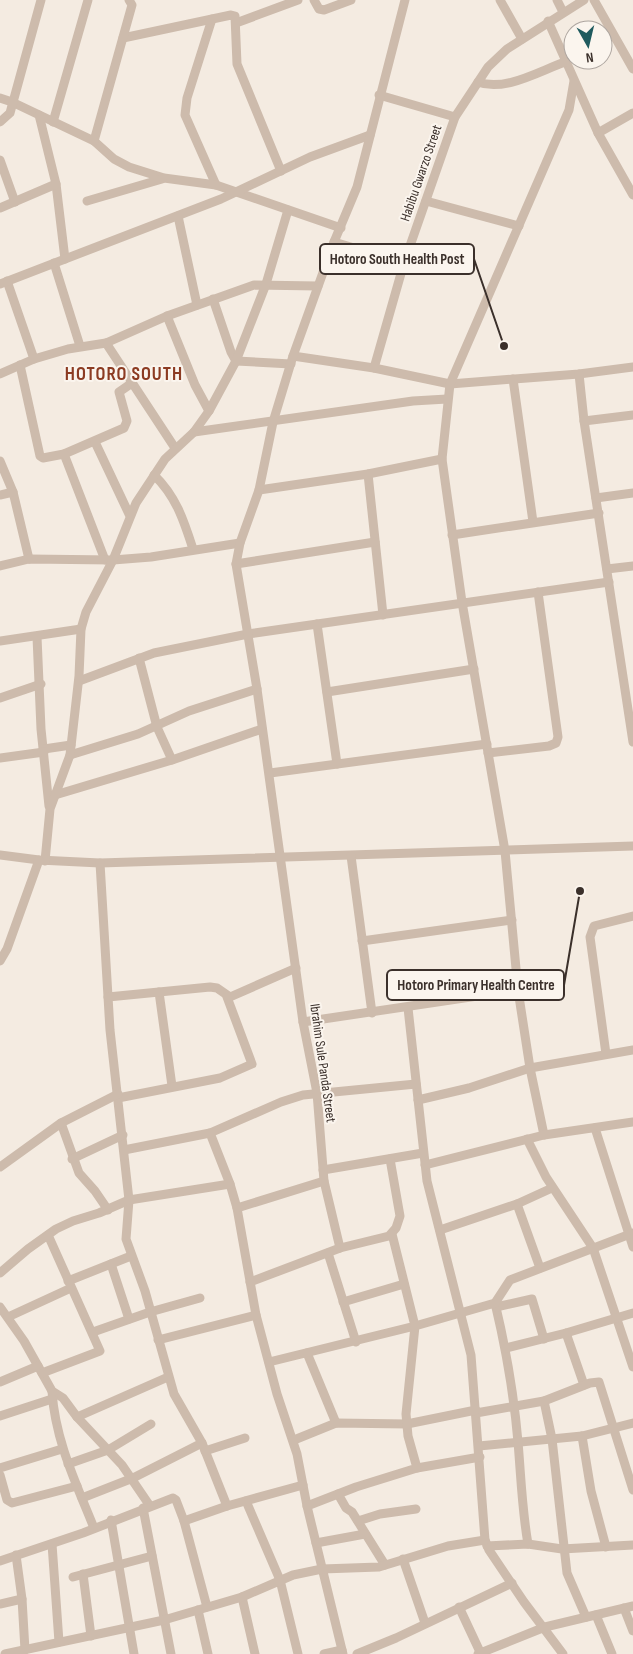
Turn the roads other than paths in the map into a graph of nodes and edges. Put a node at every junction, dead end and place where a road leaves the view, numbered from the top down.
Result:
1 (41, 0) edge
2 (88, 0) edge
3 (129, 0) edge
4 (298, 0) edge
5 (314, 0) edge
6 (351, 0) edge
7 (405, 0) edge
8 (500, 0) edge
9 (557, 0) edge
10 (584, 0) edge
11 (594, 0) edge
12 (564, 12) junction
13 (212, 19) junction
14 (548, 21) junction
15 (236, 23) junction
16 (123, 38) junction
17 (522, 39) junction
18 (563, 55) edge
19 (563, 63) edge
20 (633, 69) edge
21 (569, 70) edge
22 (574, 81) junction
23 (478, 82) junction
24 (379, 96) junction
25 (0, 98) edge
26 (12, 102) junction
27 (633, 113) edge
28 (39, 115) junction
29 (455, 117) junction
30 (0, 122) edge
31 (53, 122) junction
32 (598, 133) junction
33 (370, 135) junction
34 (94, 141) junction
35 (0, 160) edge
36 (281, 171) junction
37 (164, 178) junction
38 (56, 184) junction
39 (216, 185) junction
40 (235, 192) junction
41 (633, 195) edge
42 (88, 201) dead end
43 (426, 201) junction
44 (15, 202) junction
45 (0, 208) edge
46 (288, 210) junction
47 (178, 216) junction
48 (519, 226) junction
49 (341, 228) junction
50 (334, 242) junction
51 (64, 259) junction
52 (54, 263) junction
53 (404, 263) junction
54 (4, 283) edge
55 (266, 284) junction
56 (318, 286) junction
57 (213, 299) junction
58 (197, 304) junction
59 (167, 316) junction
60 (106, 342) junction
61 (80, 346) junction
62 (34, 359) junction
63 (292, 360) junction
64 (236, 361) junction
65 (20, 366) junction
66 (633, 367) edge
67 (374, 368) junction
68 (0, 374) edge
69 (579, 374) junction
70 (513, 379) junction
71 (132, 383) junction
72 (450, 384) junction
73 (447, 399) junction
74 (209, 411) junction
75 (633, 415) edge
76 (584, 421) junction
77 (273, 422) junction
78 (194, 432) junction
79 (95, 442) junction
80 (175, 448) junction
81 (64, 454) junction
82 (442, 459) junction
83 (0, 461) edge
84 (368, 474) junction
85 (154, 475) junction
86 (259, 490) junction
87 (13, 492) junction
88 (633, 493) edge
89 (0, 495) edge
90 (596, 498) junction
91 (599, 513) junction
92 (129, 514) junction
93 (533, 522) junction
94 (452, 535) junction
95 (375, 542) junction
96 (240, 543) junction
97 (193, 549) junction
98 (29, 559) junction
99 (109, 560) junction
100 (236, 564) junction
101 (0, 566) edge
102 (633, 566) edge
103 (607, 569) junction
104 (609, 582) junction
105 (538, 592) junction
106 (462, 602) junction
107 (383, 615) junction
108 (317, 624) junction
109 (81, 629) junction
110 (248, 634) junction
111 (37, 637) junction
112 (0, 641) edge
113 (139, 658) junction
114 (474, 669) junction
115 (79, 680) junction
116 (41, 684) junction
117 (257, 688) junction
118 (327, 692) junction
119 (0, 698) edge
120 (157, 727) junction
121 (262, 729) junction
122 (633, 742) edge
123 (488, 748) junction
124 (71, 750) junction
125 (44, 751) junction
126 (0, 758) edge
127 (172, 760) junction
128 (337, 764) junction
129 (270, 773) junction
130 (55, 796) junction
131 (50, 809) junction
132 (633, 846) edge
133 (505, 851) junction
134 (0, 855) edge
135 (351, 856) junction
136 (281, 859) junction
137 (42, 860) junction
138 (100, 863) junction
139 (633, 916) edge
140 (512, 920) junction
141 (362, 942) junction
142 (0, 960) edge
143 (296, 968) junction
144 (518, 990) junction
145 (159, 992) junction
146 (108, 997) junction
147 (227, 997) junction
148 (408, 1008) junction
149 (372, 1013) junction
150 (303, 1022) junction
151 (633, 1050) edge
152 (606, 1054) junction
153 (530, 1068) junction
154 (416, 1084) junction
155 (172, 1086) junction
156 (316, 1093) junction
157 (118, 1096) junction
158 (418, 1100) junction
159 (633, 1122) edge
160 (61, 1123) junction
161 (594, 1128) junction
162 (210, 1134) junction
163 (123, 1135) junction
164 (544, 1136) junction
165 (527, 1139) junction
166 (124, 1150) junction
167 (423, 1153) junction
168 (72, 1159) junction
169 (390, 1159) junction
170 (425, 1165) junction
171 (0, 1167) edge
172 (323, 1170) junction
173 (324, 1181) junction
174 (230, 1184) junction
175 (552, 1188) junction
176 (129, 1200) junction
177 (517, 1204) junction
178 (236, 1208) junction
179 (108, 1210) junction
180 (440, 1230) junction
181 (392, 1234) junction
182 (631, 1234) edge
183 (48, 1235) junction
184 (633, 1247) edge
185 (340, 1248) junction
186 (593, 1248) junction
187 (328, 1253) junction
188 (131, 1256) junction
189 (111, 1264) junction
190 (540, 1268) junction
191 (0, 1273) edge
192 (250, 1282) junction
193 (69, 1284) junction
194 (404, 1284) junction
195 (200, 1298) dead end
196 (343, 1302) junction
197 (496, 1305) junction
198 (0, 1307) edge
199 (150, 1312) junction
200 (460, 1312) junction
201 (633, 1313) edge
202 (256, 1315) junction
203 (8, 1317) junction
204 (617, 1318) junction
205 (129, 1319) junction
206 (415, 1326) junction
207 (93, 1332) junction
208 (566, 1333) junction
209 (544, 1339) junction
210 (158, 1340) junction
211 (356, 1342) junction
212 (506, 1348) junction
213 (307, 1353) junction
214 (269, 1362) junction
215 (633, 1367) edge
216 (40, 1370) junction
217 (168, 1377) junction
218 (0, 1382) edge
219 (584, 1385) junction
220 (52, 1395) junction
221 (544, 1401) junction
222 (514, 1405) junction
223 (476, 1412) junction
224 (0, 1416) edge
225 (77, 1417) junction
226 (633, 1422) edge
227 (336, 1423) junction
228 (151, 1424) dead end
229 (407, 1424) junction
230 (613, 1429) junction
231 (582, 1436) junction
232 (245, 1438) dead end
233 (552, 1439) junction
234 (294, 1440) junction
235 (518, 1442) junction
236 (479, 1446) junction
237 (203, 1447) junction
238 (62, 1448) junction
239 (108, 1450) junction
240 (480, 1457) junction
241 (68, 1464) junction
242 (0, 1468) edge
243 (417, 1468) junction
244 (0, 1475) edge
245 (133, 1478) junction
246 (631, 1480) edge
247 (304, 1485) junction
248 (77, 1486) junction
249 (633, 1490) edge
250 (2, 1491) edge
251 (338, 1494) junction
252 (82, 1498) junction
253 (246, 1501) junction
254 (227, 1506) junction
255 (307, 1506) junction
256 (146, 1507) junction
257 (416, 1508) dead end
258 (111, 1520) junction
259 (358, 1521) junction
260 (184, 1522) junction
261 (94, 1528) junction
262 (365, 1534) junction
263 (316, 1543) junction
264 (486, 1543) junction
265 (52, 1544) junction
266 (528, 1544) junction
267 (633, 1545) edge
268 (606, 1547) junction
269 (562, 1549) junction
270 (16, 1555) junction
271 (152, 1556) junction
272 (403, 1559) junction
273 (0, 1561) edge
274 (119, 1564) junction
275 (385, 1565) junction
276 (322, 1569) junction
277 (83, 1574) junction
278 (73, 1576) dead end
279 (280, 1580) junction
280 (512, 1583) junction
281 (242, 1597) junction
282 (22, 1599) junction
283 (0, 1604) edge
284 (459, 1607) junction
285 (628, 1607) edge
286 (203, 1608) junction
287 (596, 1615) junction
288 (586, 1617) junction
289 (164, 1620) junction
290 (425, 1623) junction
291 (131, 1627) junction
292 (545, 1627) junction
293 (633, 1631) edge
294 (91, 1636) junction
295 (59, 1642) junction
296 (25, 1650) junction
297 (343, 1652) edge
298 (5, 1654) edge
299 (134, 1654) edge
300 (171, 1654) edge
301 (208, 1654) edge
302 (255, 1654) edge
303 (298, 1654) edge
304 (324, 1654) edge
305 (357, 1654) edge
306 (480, 1654) edge
307 (563, 1654) edge
308 (612, 1654) edge

1 - 26 street
2 - 31 street
3 - 16 street
4 - 15 street
5 - 6 street
7 - 24 street
8 - 17 street
9 - 12 street
10 - 12 street, Habibu Gwarzo Street
11 - 20 street
12 - 14 street, Habibu Gwarzo Street
13 - 15 street
13 - 16 street
13 - 39 street
14 - 17 street, Habibu Gwarzo Street
14 - 18 street
15 - 36 street
16 - 34 street
17 - 23 street, Habibu Gwarzo Street
19 - 23 street
21 - 22 street
22 - 32 street
22 - 48 street
23 - 29 street, Habibu Gwarzo Street
24 - 29 street
24 - 33 street
25 - 26 street
26 - 28 street
26 - 30 street
27 - 32 street
28 - 31 street
28 - 38 street
29 - 43 street, Habibu Gwarzo Street
31 - 34 street
32 - 41 street
33 - 36 street
33 - 49 street
34 - 37 street
35 - 44 street
36 - 40 street
37 - 39 street
37 - 42 street
38 - 44 street
38 - 51 street
39 - 40 street
40 - 46 street
40 - 47 street
43 - 48 street
43 - 53 street, Habibu Gwarzo Street
44 - 45 street
46 - 49 street
46 - 55 street
47 - 51 street
47 - 58 street
48 - 72 street
49 - 50 street
50 - 53 street
50 - 56 street
51 - 52 street
52 - 54 street
52 - 61 street
53 - 67 street, Habibu Gwarzo Street
54 - 62 street
55 - 56 street
55 - 57 street
55 - 64 street
56 - 63 street
57 - 58 street
57 - 64 street
58 - 59 street
59 - 60 street
59 - 74 street
60 - 61 street
60 - 71 street
61 - 62 street
62 - 65 street
63 - 64 street
63 - 67 street
63 - 77 street
64 - 74 street
65 - 68 street
65 - 81 street
66 - 69 street
67 - 72 street
69 - 70 street
69 - 76 street
70 - 72 street
70 - 93 street
71 - 79 street
71 - 80 street
72 - 73 street
73 - 77 street
73 - 82 street
74 - 78 street
75 - 76 street
76 - 90 street
77 - 78 street
77 - 86 street
78 - 80 street
79 - 81 street
79 - 92 street
80 - 85 street
81 - 99 street
82 - 84 street
82 - 94 street
83 - 87 street
84 - 86 street
84 - 95 street
85 - 92 street
85 - 97 street
86 - 96 street
87 - 89 street
87 - 98 street
88 - 90 street
90 - 91 street
91 - 93 street
91 - 103 street
92 - 99 street
93 - 94 street
94 - 106 street
95 - 100 street
95 - 107 street
96 - 97 street
96 - 100 street
97 - 99 street
98 - 99 street
98 - 101 street
99 - 109 street
100 - 110 street, Ibrahim Sule Panda Street
102 - 103 street
103 - 104 street
104 - 105 street
104 - 122 street
105 - 106 street
105 - 123 street
106 - 107 street
106 - 114 street
107 - 108 street
108 - 110 street
108 - 118 street
109 - 111 street
109 - 115 street
110 - 113 street
110 - 117 street, Ibrahim Sule Panda Street
111 - 112 street
111 - 116 street
113 - 115 street
113 - 120 street
114 - 118 street
114 - 123 street
115 - 124 street
116 - 119 street
116 - 125 street
117 - 120 street
117 - 121 street, Ibrahim Sule Panda Street
118 - 128 street
120 - 124 street
120 - 127 street
121 - 127 street
121 - 129 street, Ibrahim Sule Panda Street
123 - 128 street
123 - 133 street
124 - 125 street
124 - 130 street
125 - 126 street
125 - 131 street
127 - 130 street
128 - 129 street
129 - 136 street, Ibrahim Sule Panda Street
130 - 131 street
131 - 137 street
132 - 133 street
133 - 135 street
133 - 140 street
134 - 137 street
135 - 136 street
135 - 141 street
136 - 138 street
136 - 143 street, Ibrahim Sule Panda Street
137 - 138 street
137 - 142 street
138 - 146 street
139 - 152 street
140 - 141 street
140 - 144 street
141 - 149 street
143 - 147 street
143 - 150 street, Ibrahim Sule Panda Street
144 - 148 street
144 - 153 street
145 - 146 street
145 - 147 street
145 - 155 street
146 - 157 street
147 - 155 street
148 - 149 street
148 - 154 street
149 - 150 street
150 - 156 street, Ibrahim Sule Panda Street
151 - 152 street
152 - 153 street
153 - 158 street
153 - 164 street
154 - 156 street
154 - 158 street
155 - 157 street
156 - 162 street
156 - 172 street, Ibrahim Sule Panda Street
157 - 160 street
157 - 163 street
158 - 167 street
159 - 161 street
160 - 168 street
160 - 171 street
161 - 164 street
161 - 182 street
162 - 166 street
162 - 174 street
163 - 166 street
163 - 168 street
164 - 165 street
165 - 170 street
165 - 175 street
166 - 176 street
167 - 169 street
167 - 170 street
168 - 179 street
169 - 172 street
169 - 181 street
170 - 180 street
172 - 173 street, Ibrahim Sule Panda Street
173 - 178 street
173 - 185 street, Ibrahim Sule Panda Street
174 - 176 street
174 - 178 street
175 - 177 street
175 - 186 street
176 - 179 street
176 - 188 street
177 - 180 street
177 - 190 street
178 - 192 street
179 - 183 street
180 - 200 street
181 - 185 street
181 - 194 street
182 - 184 street
182 - 186 street
183 - 191 street
183 - 193 street
185 - 187 street
186 - 190 street
186 - 204 street
187 - 192 street
187 - 196 street
188 - 189 street
188 - 199 street
189 - 193 street
189 - 205 street
190 - 197 street
192 - 202 street
193 - 203 street
193 - 207 street
194 - 196 street
194 - 206 street
195 - 199 street
196 - 211 street
197 - 200 street
197 - 209 street
197 - 212 street
198 - 203 street
199 - 205 street
199 - 210 street
200 - 206 street
200 - 223 street
201 - 204 street
202 - 210 street
202 - 214 street
203 - 216 street
204 - 208 street
204 - 215 street
205 - 207 street
206 - 211 street
206 - 229 street
207 - 216 street
208 - 209 street
208 - 219 street
209 - 212 street
210 - 217 street
211 - 213 street
212 - 222 street
213 - 214 street
213 - 227 street
214 - 234 street
216 - 218 street
216 - 220 street
217 - 225 street
217 - 237 street
219 - 221 street
219 - 230 street
220 - 224 street
220 - 225 street
220 - 238 street
221 - 222 street
221 - 233 street
222 - 223 street
222 - 235 street
223 - 229 street
223 - 236 street
225 - 239 street
226 - 230 street
227 - 229 street
227 - 234 street
228 - 239 street
229 - 243 street
230 - 231 street
230 - 246 street
231 - 233 street
231 - 268 street
232 - 237 street
233 - 235 street
233 - 269 street
234 - 247 street
235 - 236 street
235 - 266 street
236 - 240 street
237 - 245 street
237 - 254 street
238 - 241 street
238 - 242 street
239 - 241 street
239 - 245 street
240 - 243 street
240 - 264 street
241 - 248 street
243 - 251 street
244 - 250 street
245 - 252 street
245 - 256 street
246 - 249 street
247 - 253 street
247 - 255 street
248 - 250 street
248 - 252 street
251 - 255 street
251 - 259 street
252 - 261 street
253 - 254 street
253 - 279 street
254 - 260 street
255 - 263 street
256 - 258 street
256 - 260 street
256 - 271 street
257 - 259 street
258 - 261 street
258 - 274 street
259 - 262 street
260 - 286 street
261 - 265 street
262 - 263 street
262 - 275 street
263 - 276 street
264 - 266 street
264 - 272 street
264 - 280 street
265 - 270 street
265 - 295 street
266 - 269 street
267 - 268 street
268 - 269 street
269 - 288 street
270 - 273 street
270 - 282 street
271 - 274 street
271 - 289 street
272 - 275 street
272 - 290 street
274 - 277 street
274 - 291 street
275 - 276 street
276 - 279 street
276 - 297 street
277 - 278 street
277 - 294 street
279 - 281 street
279 - 303 street
280 - 284 street
280 - 292 street
281 - 286 street
281 - 302 street
282 - 283 street
282 - 296 street
284 - 290 street
284 - 306 street
285 - 287 street
285 - 293 street
286 - 289 street
286 - 301 street
287 - 288 street
287 - 308 street
288 - 292 street
289 - 291 street
289 - 300 street
290 - 305 street
291 - 294 street
291 - 299 street
292 - 306 street
292 - 307 street
294 - 295 street
295 - 296 street
296 - 298 street
297 - 304 street

